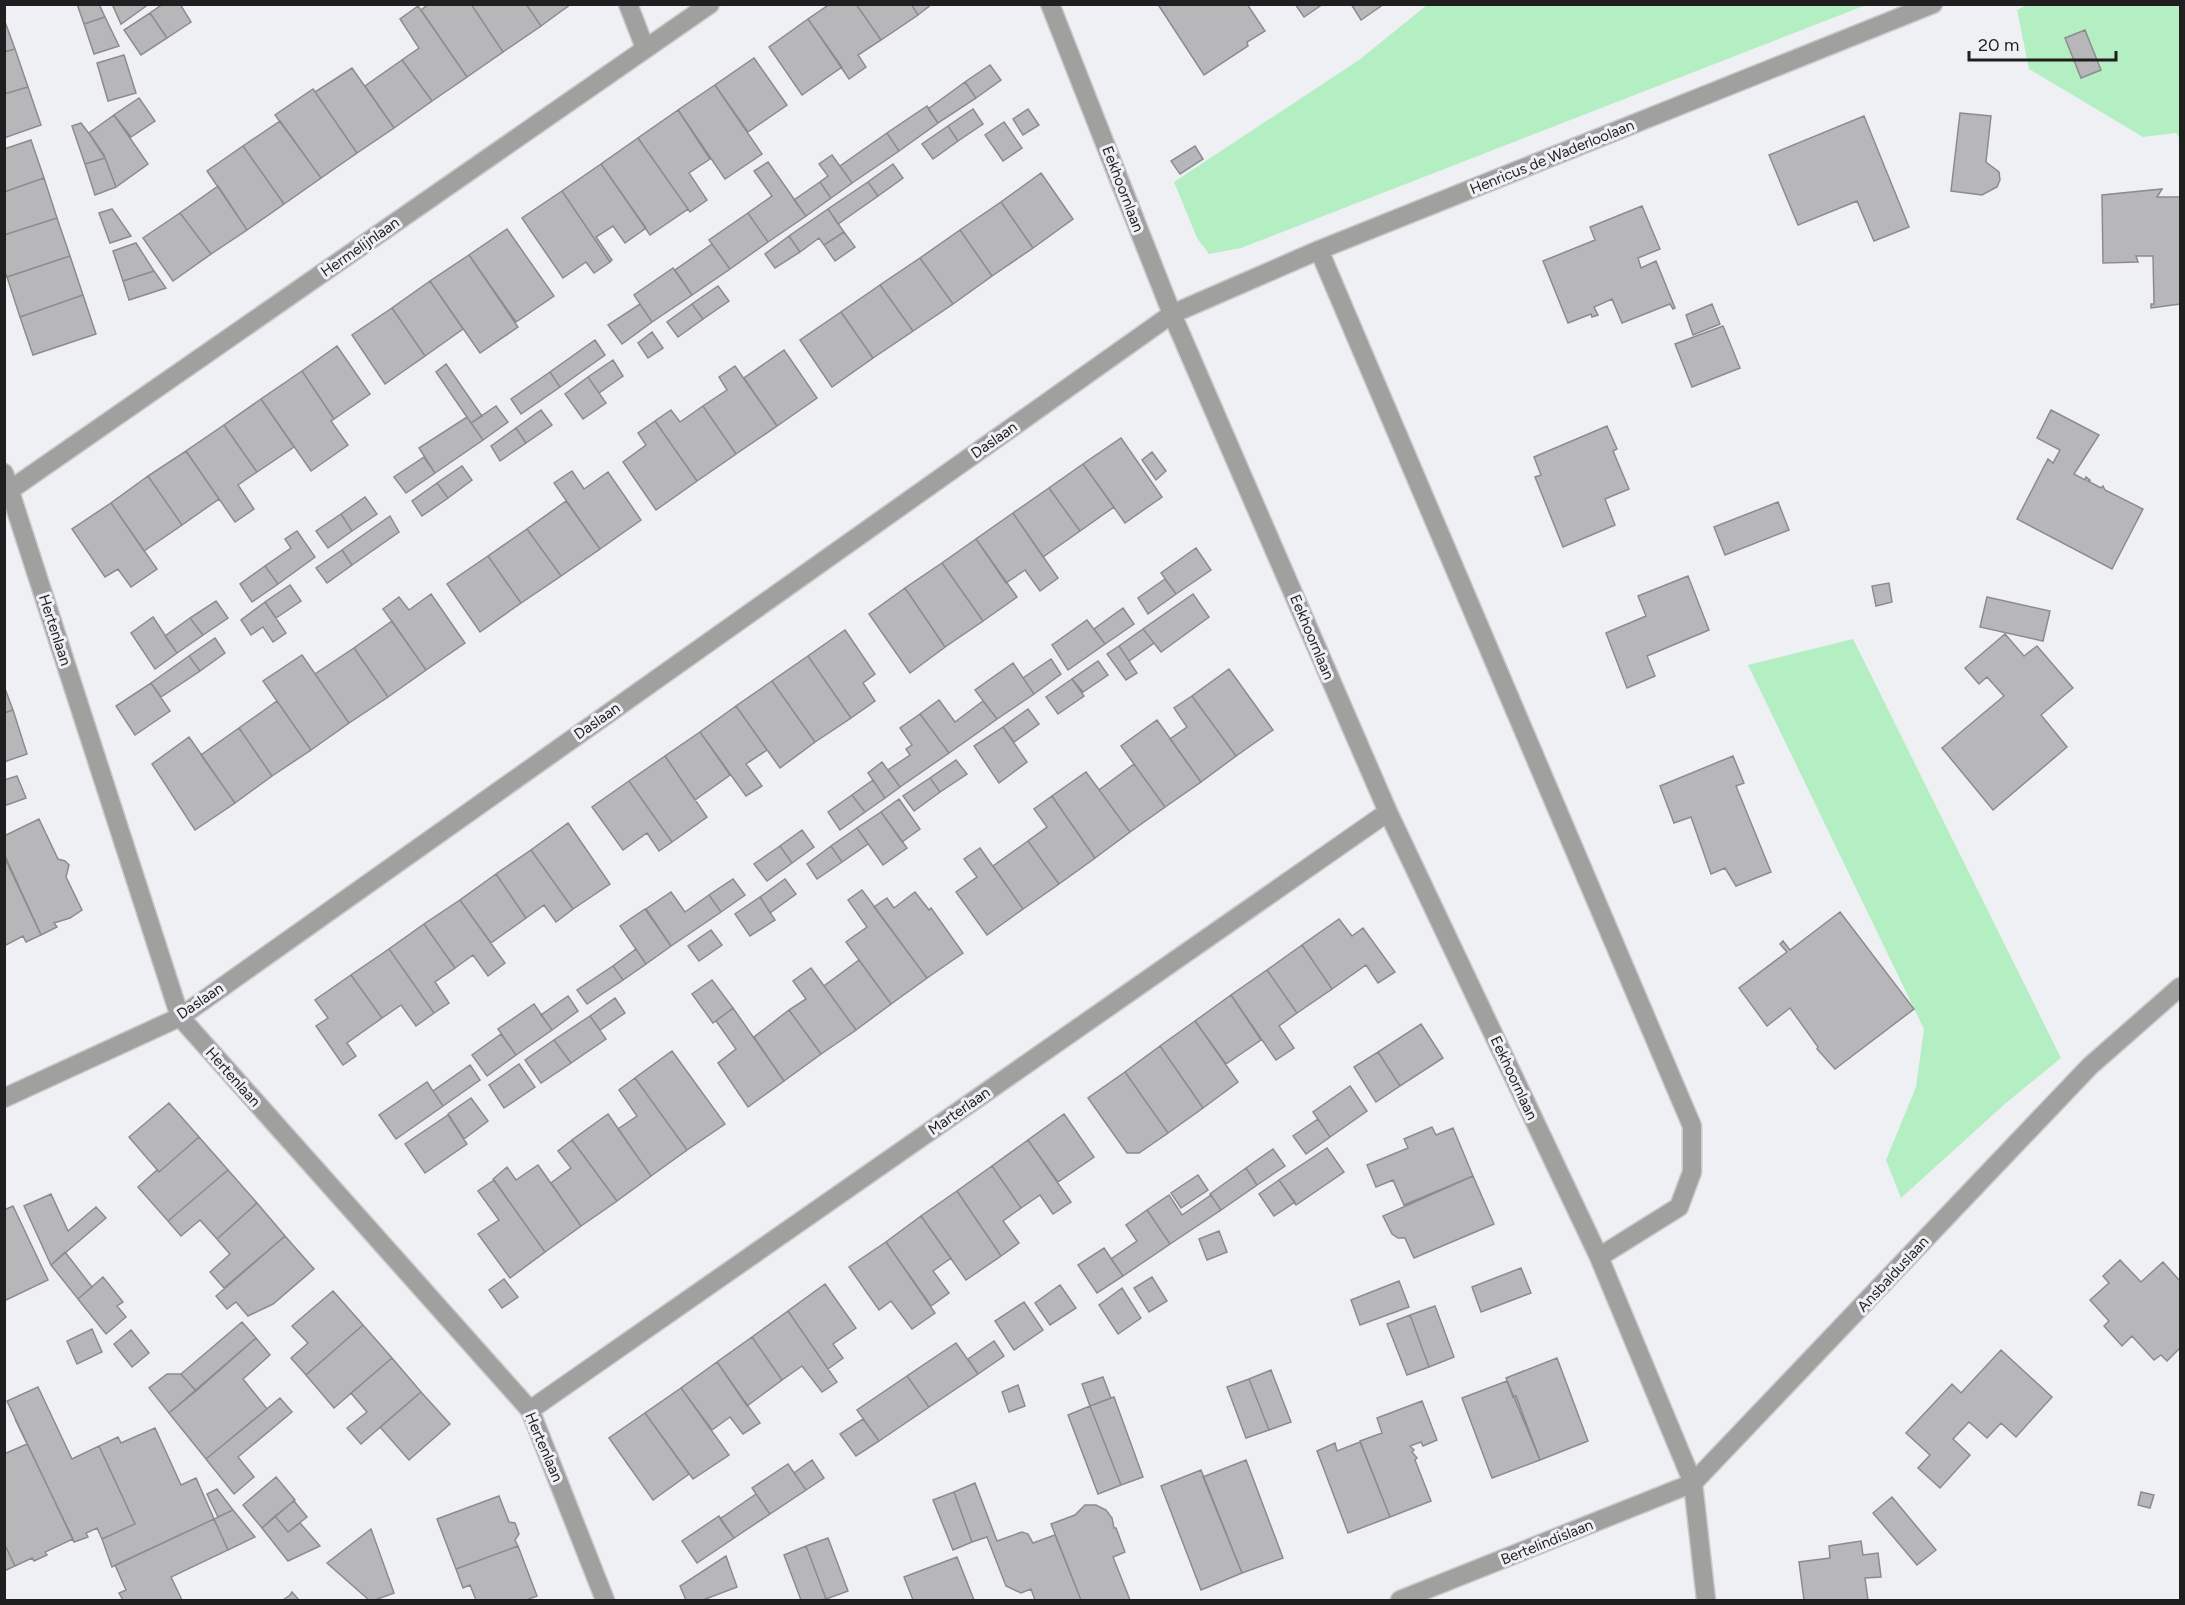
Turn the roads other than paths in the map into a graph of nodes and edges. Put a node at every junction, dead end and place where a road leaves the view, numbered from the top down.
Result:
1 (628, 4) edge
2 (710, 4) edge
3 (1050, 4) edge
4 (1934, 4) edge
5 (645, 48) junction
6 (1319, 249) junction
7 (1172, 314) junction
8 (7, 482) edge
9 (1388, 812) junction
10 (2181, 987) edge
11 (180, 1017) junction
12 (4, 1098) edge
13 (1599, 1257) junction
14 (530, 1410) junction
15 (1693, 1483) junction
16 (605, 1600) edge
17 (1400, 1600) edge
18 (1706, 1600) edge

1 - 5 street
2 - 5 street, Hermelijnlaan
3 - 7 street, Eekhoornlaan
4 - 6 street, Henricus de Waderloolaan
5 - 8 street, Hermelijnlaan
6 - 7 street, Henricus de Waderloolaan
6 - 13 street
7 - 9 street, Eekhoornlaan
7 - 11 street, Daslaan
8 - 11 street, Hertenlaan
9 - 13 street, Eekhoornlaan
9 - 14 street, Marterlaan
10 - 15 street, Ansbalduslaan
11 - 12 street, Daslaan
11 - 14 street, Hertenlaan
13 - 15 street, Eekhoornlaan
14 - 16 street, Hertenlaan
15 - 17 street, Bertelindislaan
15 - 18 street

